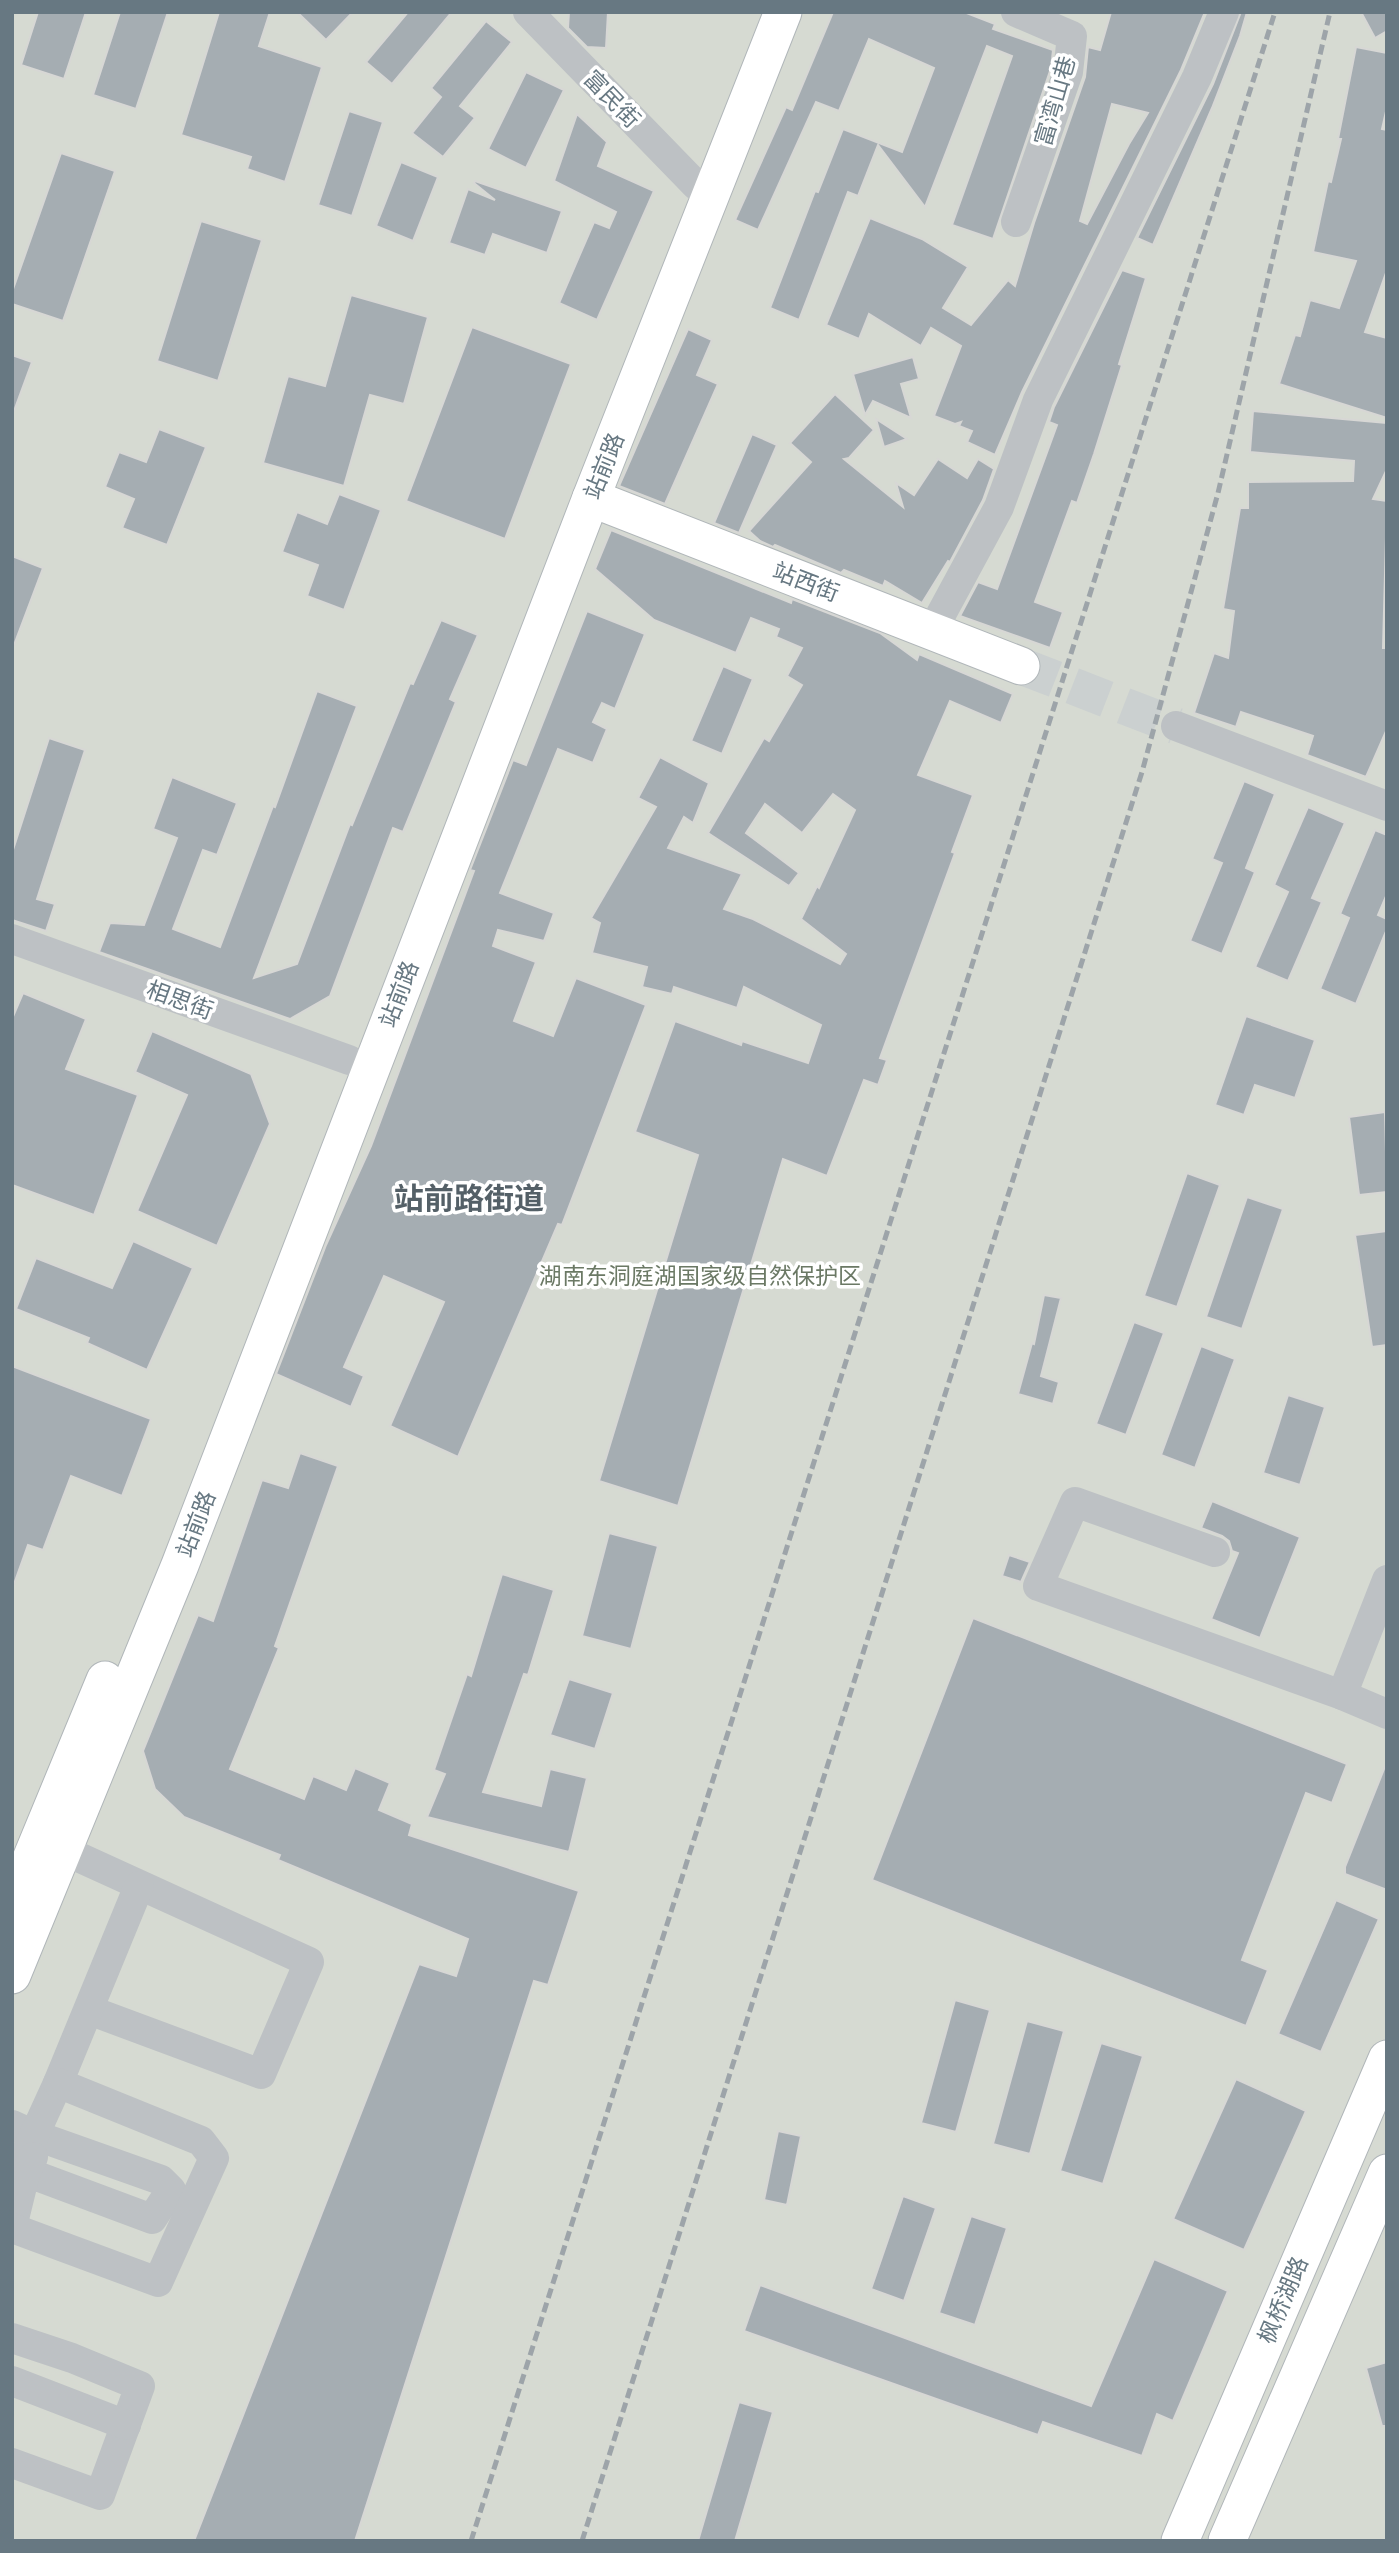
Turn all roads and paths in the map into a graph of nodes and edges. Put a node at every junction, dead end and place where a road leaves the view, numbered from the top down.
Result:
1 (528, 12) edge
2 (765, 12) edge
3 (783, 12) edge
4 (1016, 12) edge
5 (1224, 12) edge
6 (696, 185) junction
7 (1016, 222) dead end
8 (591, 498) junction
9 (932, 631) junction
10 (1021, 666) tunnel mouth
11 (1176, 726) tunnel mouth
12 (1387, 806) edge
13 (12, 939) edge
14 (349, 1060) junction
15 (1215, 1552) dead end
16 (1387, 1580) edge
17 (1377, 1636) edge
18 (1342, 1695) junction
19 (1387, 1714) edge
20 (63, 1850) junction
21 (139, 1886) junction
22 (12, 1905) edge
23 (12, 1975) edge
24 (89, 2010) junction
25 (1387, 2059) edge
26 (62, 2085) junction
27 (30, 2133) edge
28 (1387, 2173) edge
29 (16, 2176) edge
30 (12, 2227) edge
31 (12, 2338) edge
32 (12, 2381) edge
33 (12, 2393) edge
34 (124, 2429) junction
35 (12, 2463) edge
36 (1180, 2541) edge
37 (1227, 2541) edge

1 - 6 street, 富民街
2 - 6 main road, 站前路
3 - 8 main road, 站前路
4 - 7 street, 富湾山巷
5 - 9 street
6 - 14 main road, 站前路
8 - 9 main road, 站西街
8 - 20 main road, 站前路
9 - 10 main road, 站西街
11 - 12 street
13 - 14 street, 相思街
14 - 22 main road, 站前路
15 - 18 street
16 - 17 street
17 - 18 street
18 - 19 street
20 - 21 street
20 - 23 main road, 站前路
21 - 24 street
21 - 24 street
24 - 26 street
25 - 36 main road, 枫桥湖路
26 - 27 street
26 - 30 street
27 - 29 street
27 - 29 street
28 - 37 main road, 枫桥湖路
29 - 30 street
31 - 34 street
32 - 34 street
33 - 34 street
34 - 35 street

